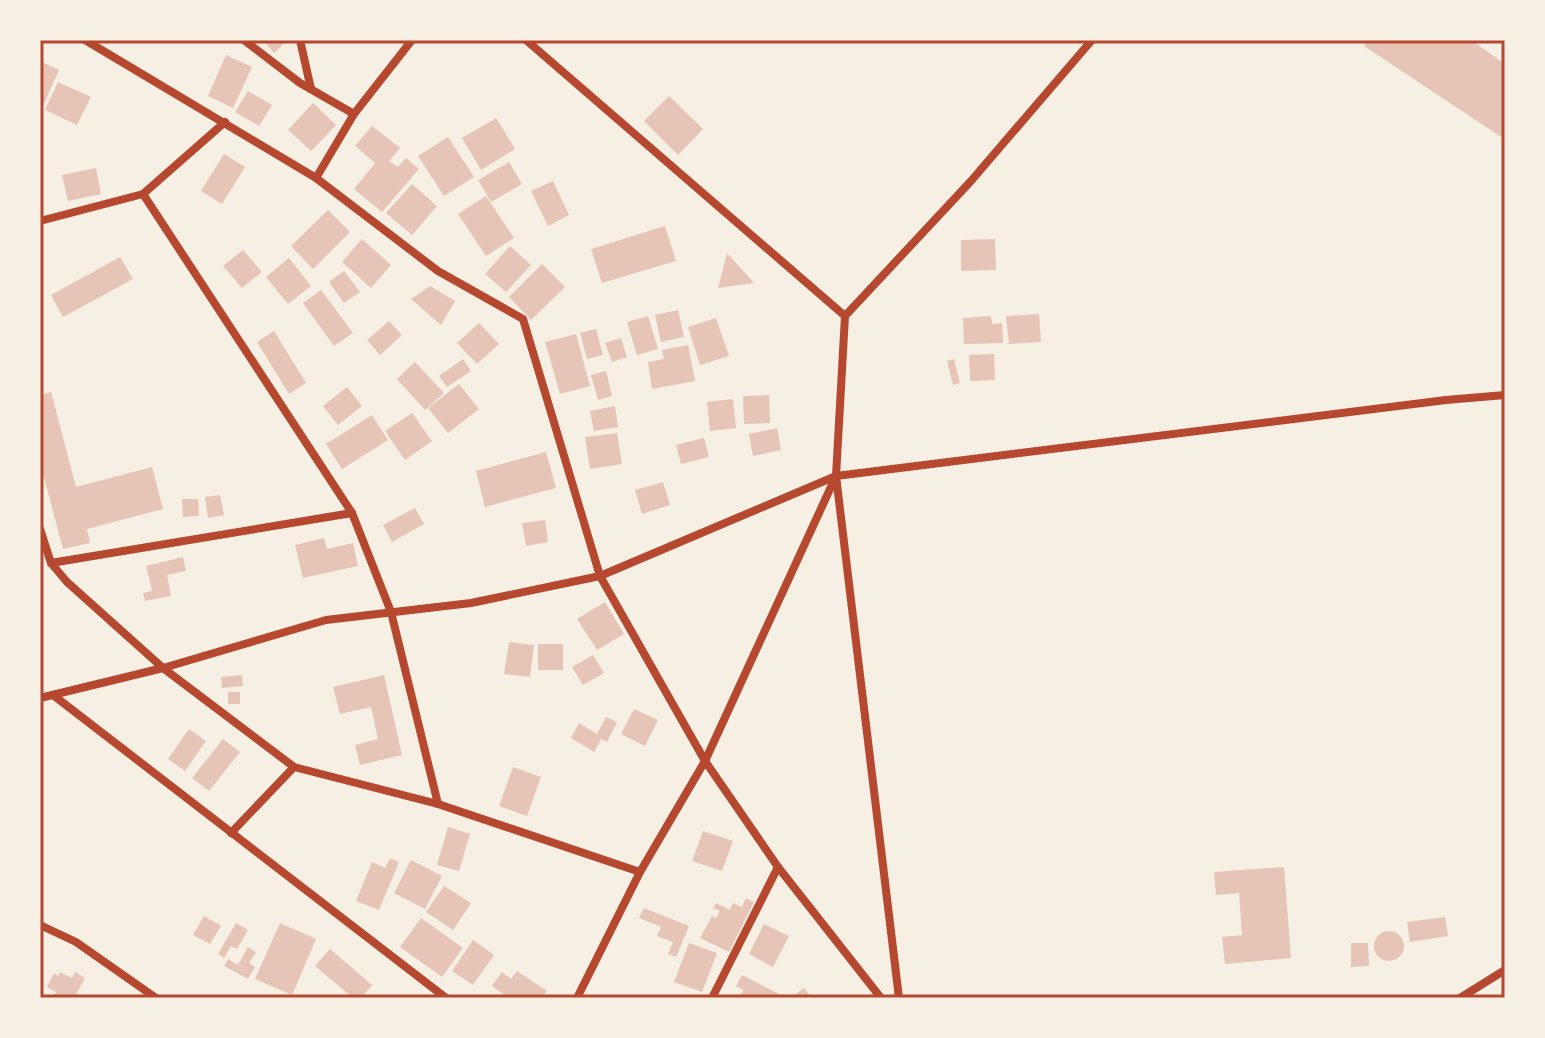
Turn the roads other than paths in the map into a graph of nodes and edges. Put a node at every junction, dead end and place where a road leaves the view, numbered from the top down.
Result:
1 (85, 40) edge
2 (244, 40) edge
3 (300, 40) edge
4 (412, 40) edge
5 (526, 40) edge
6 (1092, 40) edge
7 (311, 89) junction
8 (354, 114) junction
9 (225, 122) junction
10 (316, 178) junction
11 (143, 194) junction
12 (40, 221) edge
13 (845, 316) junction
14 (1505, 395) edge
15 (836, 476) junction
16 (352, 513) junction
17 (40, 529) edge
18 (51, 563) junction
19 (600, 576) junction
20 (391, 612) junction
21 (163, 668) junction
22 (53, 695) junction
23 (40, 698) edge
24 (705, 761) junction
25 (294, 767) junction
26 (438, 804) junction
27 (231, 833) junction
28 (778, 867) junction
29 (640, 872) junction
30 (40, 925) edge
31 (1505, 970) edge
32 (156, 998) edge
33 (446, 998) edge
34 (577, 998) edge
35 (712, 998) edge
36 (881, 998) edge
37 (899, 998) edge
38 (1460, 998) edge

1 - 9 street
2 - 7 street
3 - 7 street
4 - 8 street
5 - 13 street
6 - 13 street
7 - 8 street
8 - 10 street
9 - 10 street
9 - 11 street
10 - 19 street
11 - 12 street
11 - 16 street
13 - 15 street
14 - 15 street
15 - 19 street
15 - 24 street
15 - 37 street
16 - 18 street
16 - 20 street
17 - 18 street
18 - 21 street
19 - 20 street
19 - 24 street
20 - 21 street
20 - 26 street
21 - 22 street
21 - 25 street
22 - 23 street
22 - 27 street
24 - 28 street
24 - 29 street
25 - 26 street
25 - 27 street
26 - 29 street
27 - 33 street
28 - 35 street
28 - 36 street
29 - 34 street
30 - 32 street
31 - 38 street

